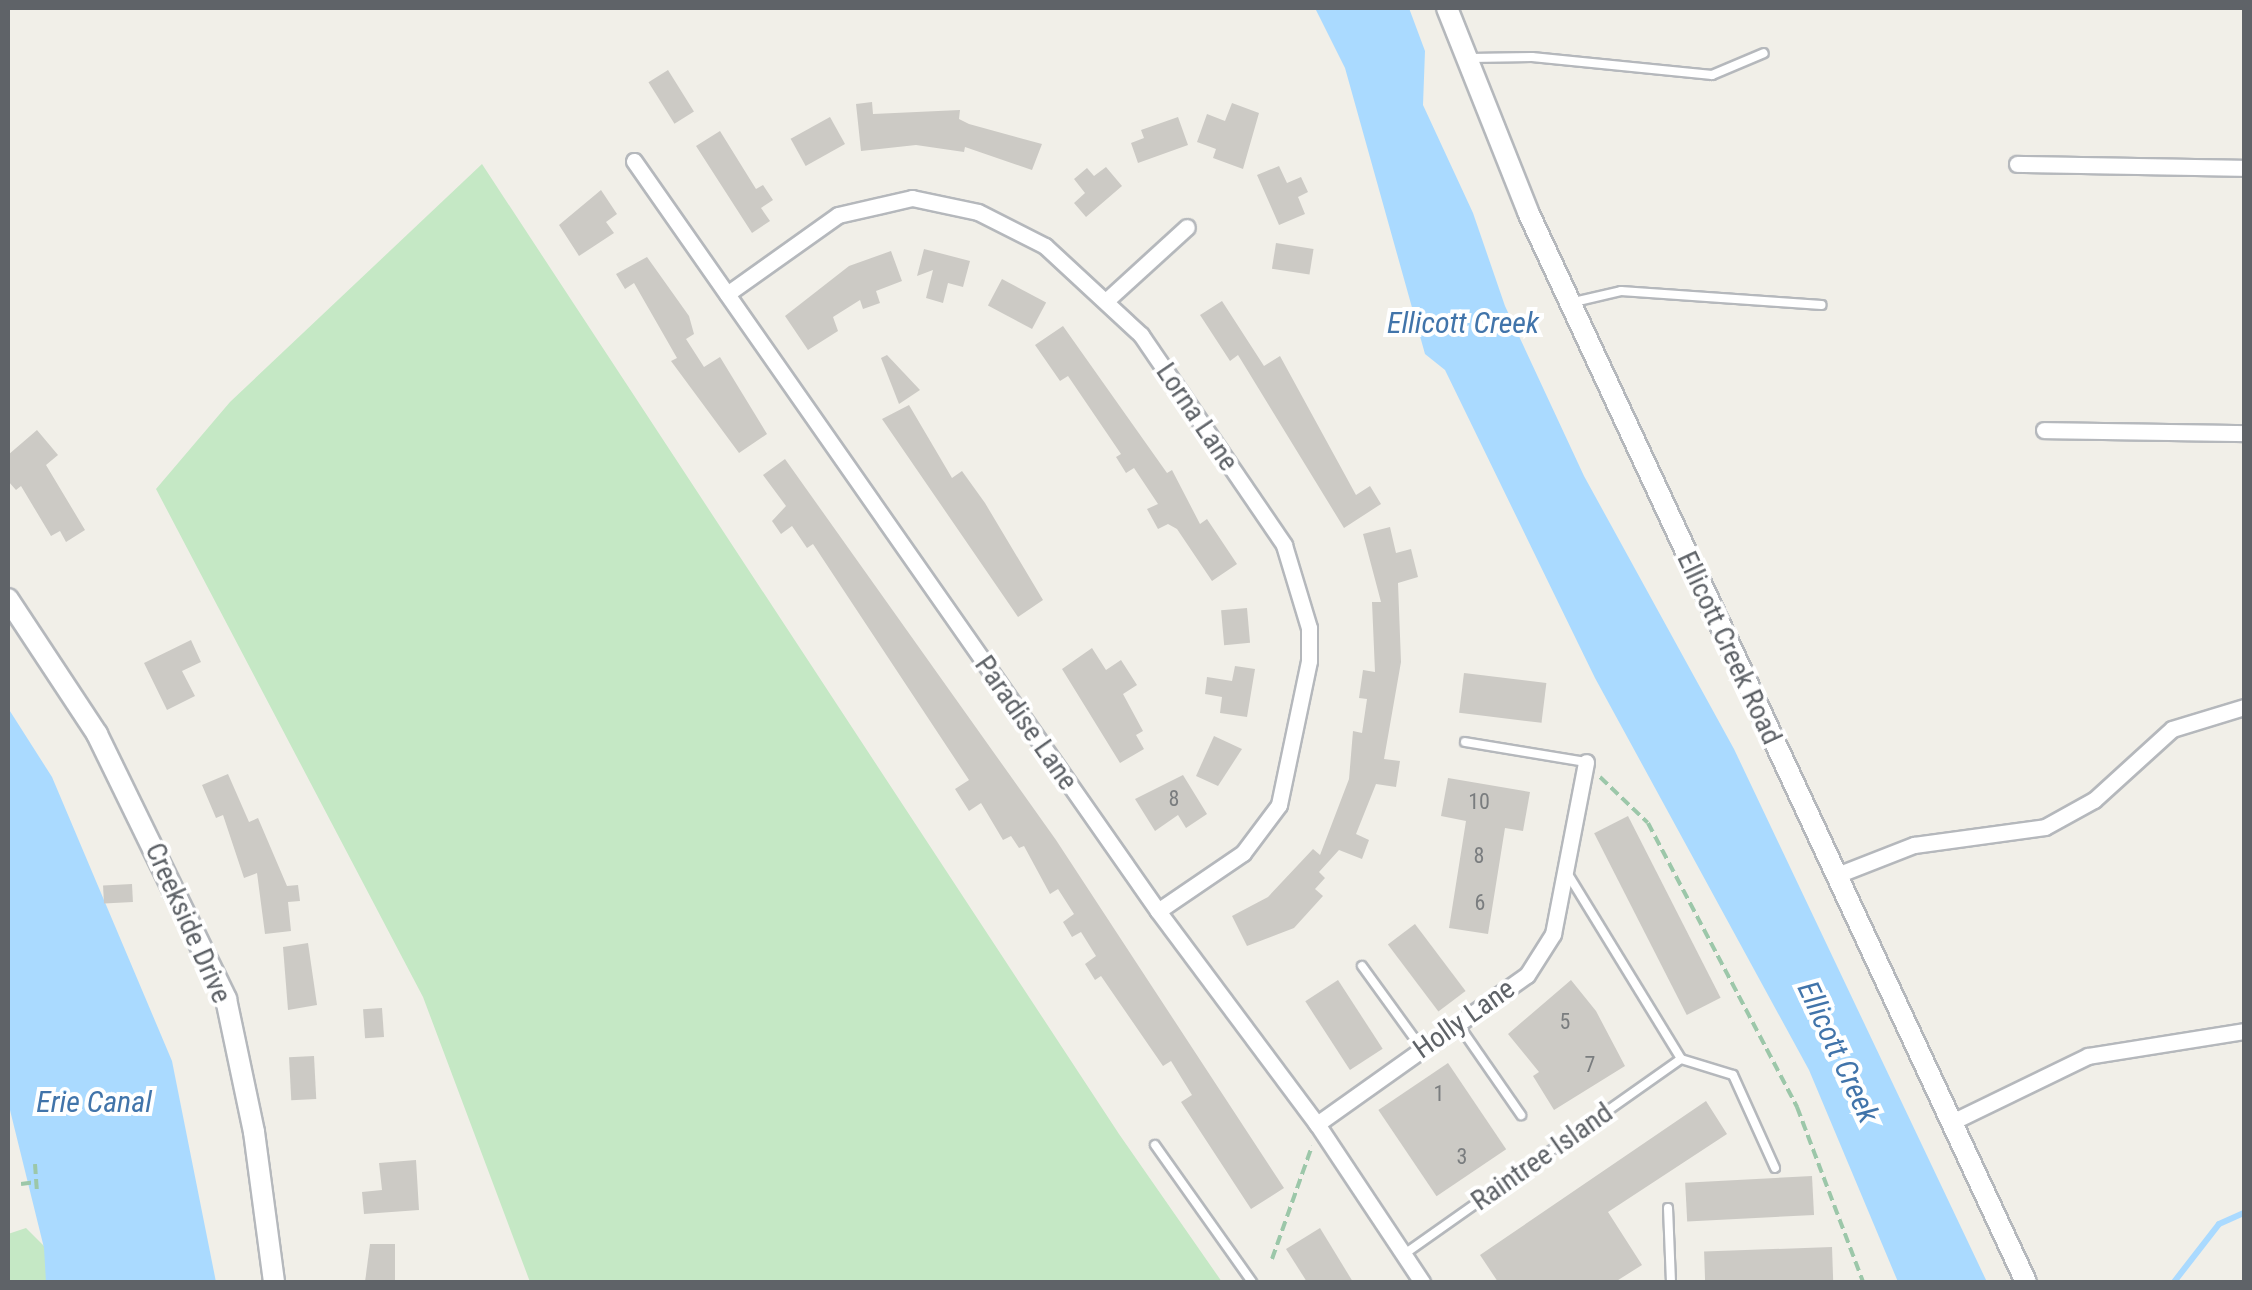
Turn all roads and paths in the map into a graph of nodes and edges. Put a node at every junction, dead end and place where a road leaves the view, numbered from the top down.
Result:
1 (1447, 8) edge
2 (1764, 54) dead end
3 (1467, 58) junction
4 (634, 161) dead end
5 (2017, 164) dead end
6 (2244, 168) edge
7 (1186, 227) dead end
8 (727, 294) junction
9 (1107, 300) junction
10 (1570, 303) junction
11 (1822, 305) dead end
12 (2044, 430) dead end
13 (2244, 433) edge
14 (8, 599) edge
15 (2244, 707) edge
16 (1465, 742) dead end
17 (1586, 762) junction
18 (1564, 868) junction
19 (1836, 875) junction
20 (1158, 912) junction
21 (1362, 966) dead end
22 (1458, 1024) junction
23 (2244, 1031) edge
24 (1422, 1049) junction
25 (1681, 1059) junction
26 (1521, 1115) dead end
27 (1952, 1122) junction
28 (1317, 1124) junction
29 (1155, 1145) dead end
30 (35, 1164) dead end
31 (1776, 1168) dead end
32 (36, 1182) junction
33 (21, 1184) dead end
34 (38, 1192) dead end
35 (1668, 1208) dead end
36 (1403, 1255) junction
37 (1272, 1260) dead end
38 (274, 1282) edge
39 (1252, 1282) edge
40 (1422, 1282) edge
41 (1671, 1282) edge
42 (1863, 1282) edge
43 (2026, 1282) edge

1 - 3 street, Ellicott Creek Road
2 - 3 lane
3 - 10 street, Ellicott Creek Road
4 - 8 street, Paradise Lane
5 - 6 street
7 - 9 street
8 - 9 street, Lorna Lane
8 - 20 street, Paradise Lane
9 - 20 street, Lorna Lane
10 - 11 lane
10 - 19 street, Ellicott Creek Road
12 - 13 street
14 - 38 street, Creekside Drive
15 - 19 street
16 - 17 lane
17 - 18 street, Holly Lane
17 - 42 path
18 - 22 street, Holly Lane
18 - 25 lane
19 - 27 street, Ellicott Creek Road
20 - 28 street, Paradise Lane
21 - 24 lane
22 - 24 street, Holly Lane
22 - 26 lane
23 - 27 street
24 - 28 street, Holly Lane
25 - 31 lane
25 - 36 lane, Raintree Island
27 - 43 street, Ellicott Creek Road
28 - 36 street, Paradise Lane
28 - 37 path
29 - 39 lane
30 - 32 path
32 - 33 path
32 - 34 path
35 - 41 lane
36 - 40 street, Paradise Lane

